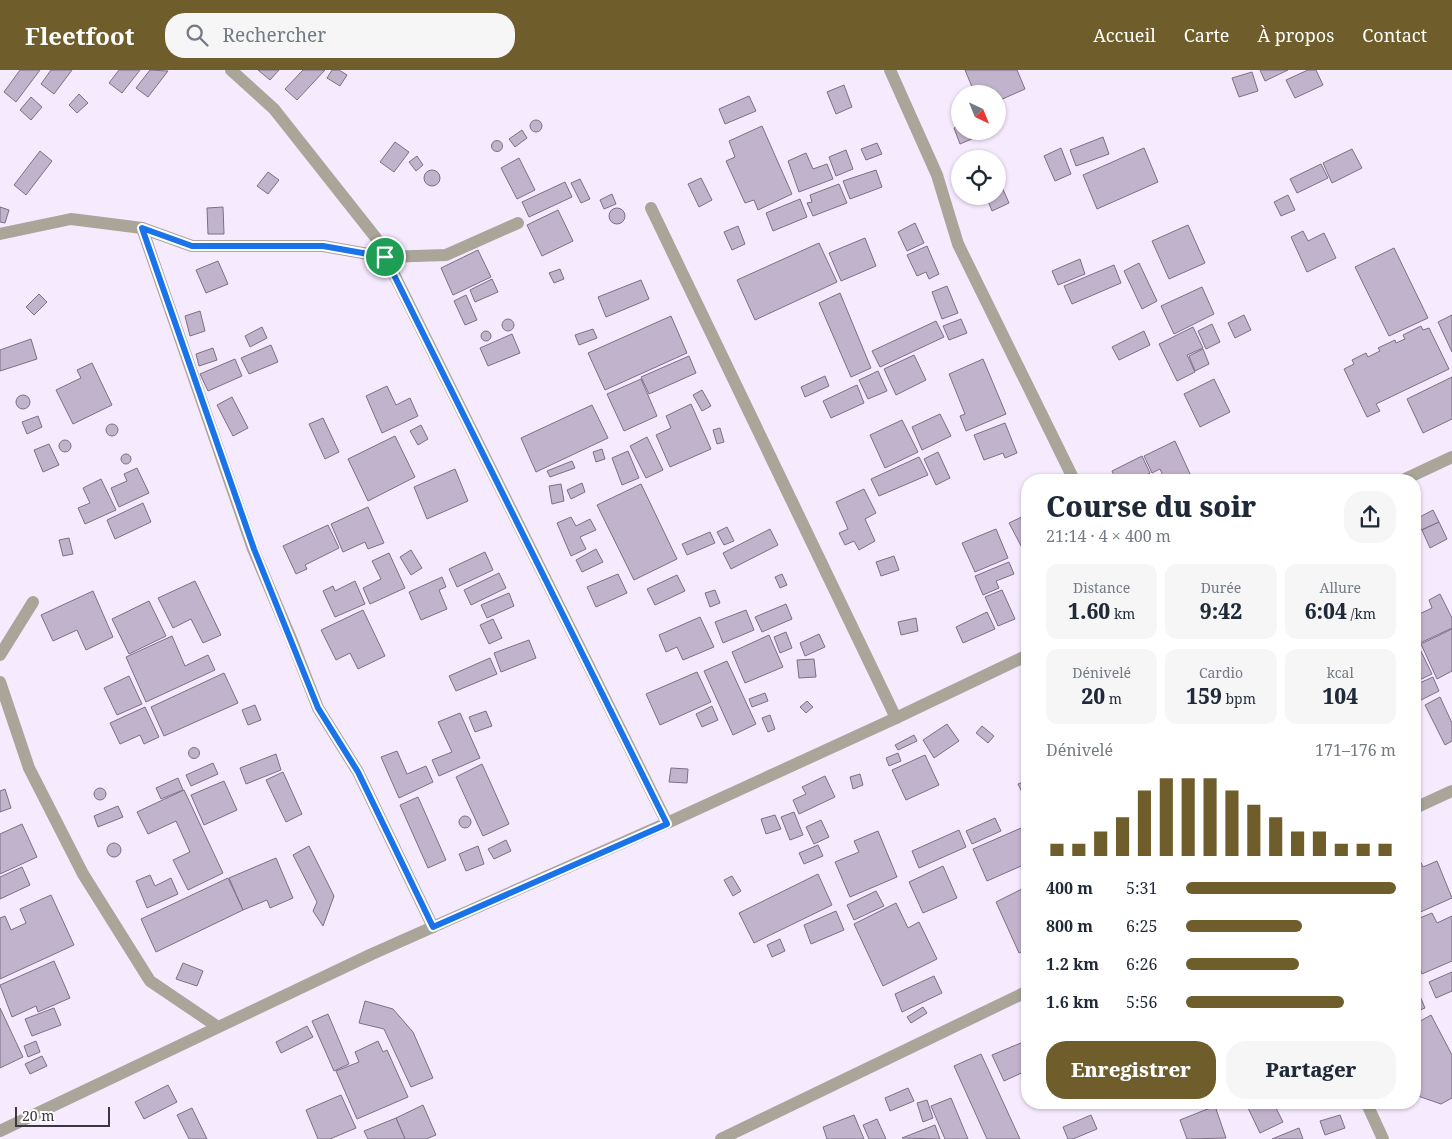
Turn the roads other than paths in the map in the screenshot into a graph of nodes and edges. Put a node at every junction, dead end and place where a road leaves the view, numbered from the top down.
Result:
1 (231, 70) edge
2 (890, 70) edge
3 (651, 208) dead end
4 (518, 222) dead end
5 (142, 228) junction
6 (0, 234) edge
7 (385, 257) junction
8 (1452, 457) edge
9 (1071, 474) edge
10 (1416, 474) edge
11 (34, 602) dead end
12 (0, 656) edge
13 (1021, 658) edge
14 (0, 682) edge
15 (896, 718) junction
16 (1452, 791) edge
17 (1421, 805) edge
18 (667, 824) junction
19 (433, 927) junction
20 (1021, 994) edge
21 (218, 1027) junction
22 (1369, 1109) edge
23 (0, 1131) edge
24 (721, 1139) edge
25 (1383, 1139) edge

1 - 7 street
2 - 9 street
3 - 15 street
4 - 7 street
5 - 6 street
5 - 7 street
5 - 19 street
7 - 18 street
8 - 10 street
11 - 12 street
13 - 15 street
14 - 21 street
15 - 18 street
16 - 17 street
18 - 19 street
19 - 21 street
20 - 24 street
21 - 23 street
22 - 25 street

